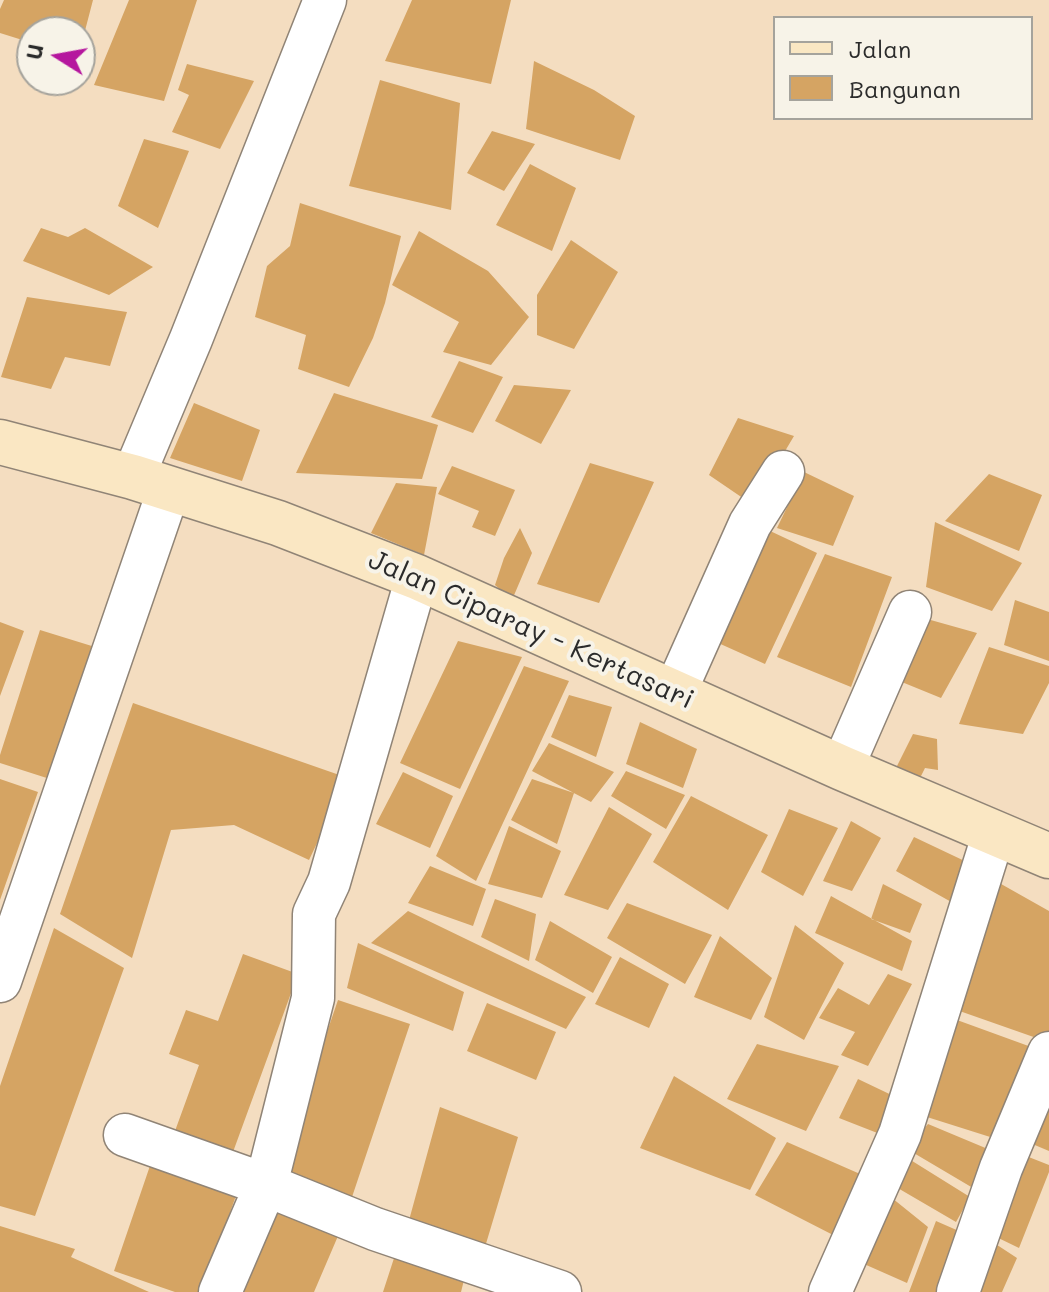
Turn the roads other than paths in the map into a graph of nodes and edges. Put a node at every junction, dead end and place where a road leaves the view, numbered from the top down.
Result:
1 (325, 0) edge
2 (0, 442) edge
3 (783, 472) dead end
4 (151, 483) junction
5 (417, 577) junction
6 (910, 612) dead end
7 (675, 692) junction
8 (842, 768) junction
9 (994, 833) junction
10 (1049, 856) edge
11 (0, 981) edge
12 (1049, 1053) edge
13 (125, 1135) dead end
14 (266, 1185) junction
15 (842, 1289) edge
16 (220, 1292) edge
17 (560, 1292) edge
18 (958, 1292) edge

1 - 4 street
2 - 4 main road, Jalan Ciparay - Kertasari
3 - 7 street
4 - 5 main road, Jalan Ciparay - Kertasari
4 - 11 street
5 - 7 main road, Jalan Ciparay - Kertasari
5 - 14 street
6 - 8 street
7 - 8 main road, Jalan Ciparay - Kertasari
8 - 9 main road, Jalan Ciparay - Kertasari
9 - 10 main road, Jalan Ciparay - Kertasari
9 - 15 street
12 - 18 street
13 - 14 street
14 - 16 street
14 - 17 street

